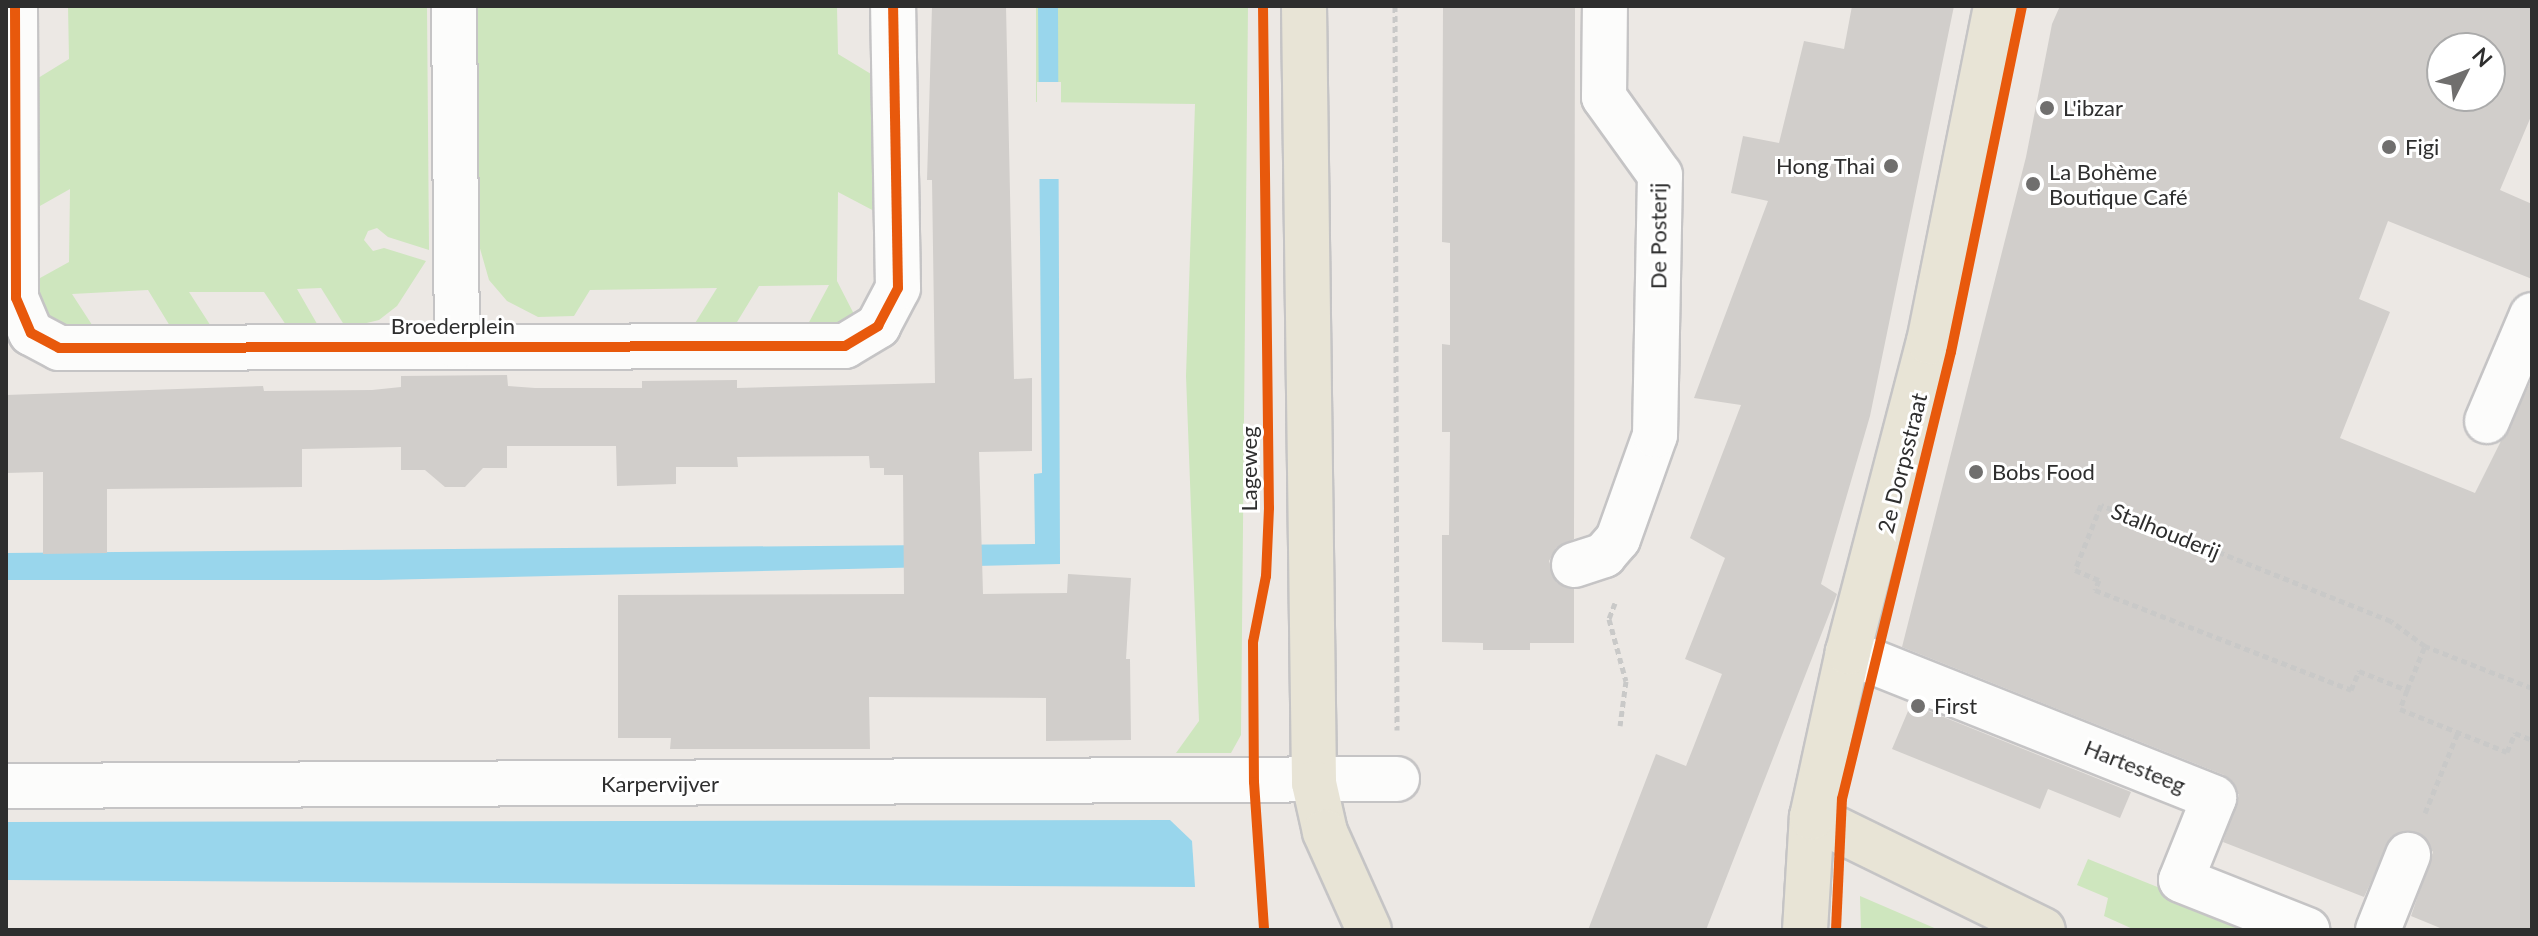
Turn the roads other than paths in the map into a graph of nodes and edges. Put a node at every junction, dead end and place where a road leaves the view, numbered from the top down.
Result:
1 (15, 6) edge
2 (454, 6) edge
3 (893, 6) edge
4 (1304, 6) edge
5 (1605, 6) edge
6 (1996, 6) edge
7 (2532, 315) edge
8 (457, 346) junction
9 (2487, 421) dead end
10 (1574, 565) dead end
11 (1848, 652) junction
12 (1397, 779) road end
13 (1314, 783) junction
14 (6, 786) edge
15 (1812, 817) junction
16 (2408, 855) road end
17 (1369, 930) edge
18 (1805, 930) edge
19 (2043, 930) edge
20 (2307, 930) edge
21 (2378, 930) edge

1 - 8 street, Broederplein
2 - 8 street, Broederplein
3 - 8 street, Broederplein
4 - 13 main road
5 - 10 street, De Posterij
6 - 11 main road, 2e Dorpsstraat
7 - 9 street
11 - 15 main road, 2e Dorpsstraat
11 - 20 street, Hartesteeg
12 - 13 street, Karpervijver
13 - 14 street, Karpervijver
13 - 17 main road
15 - 18 main road, 2e Dorpsstraat
15 - 19 main road
16 - 21 street

